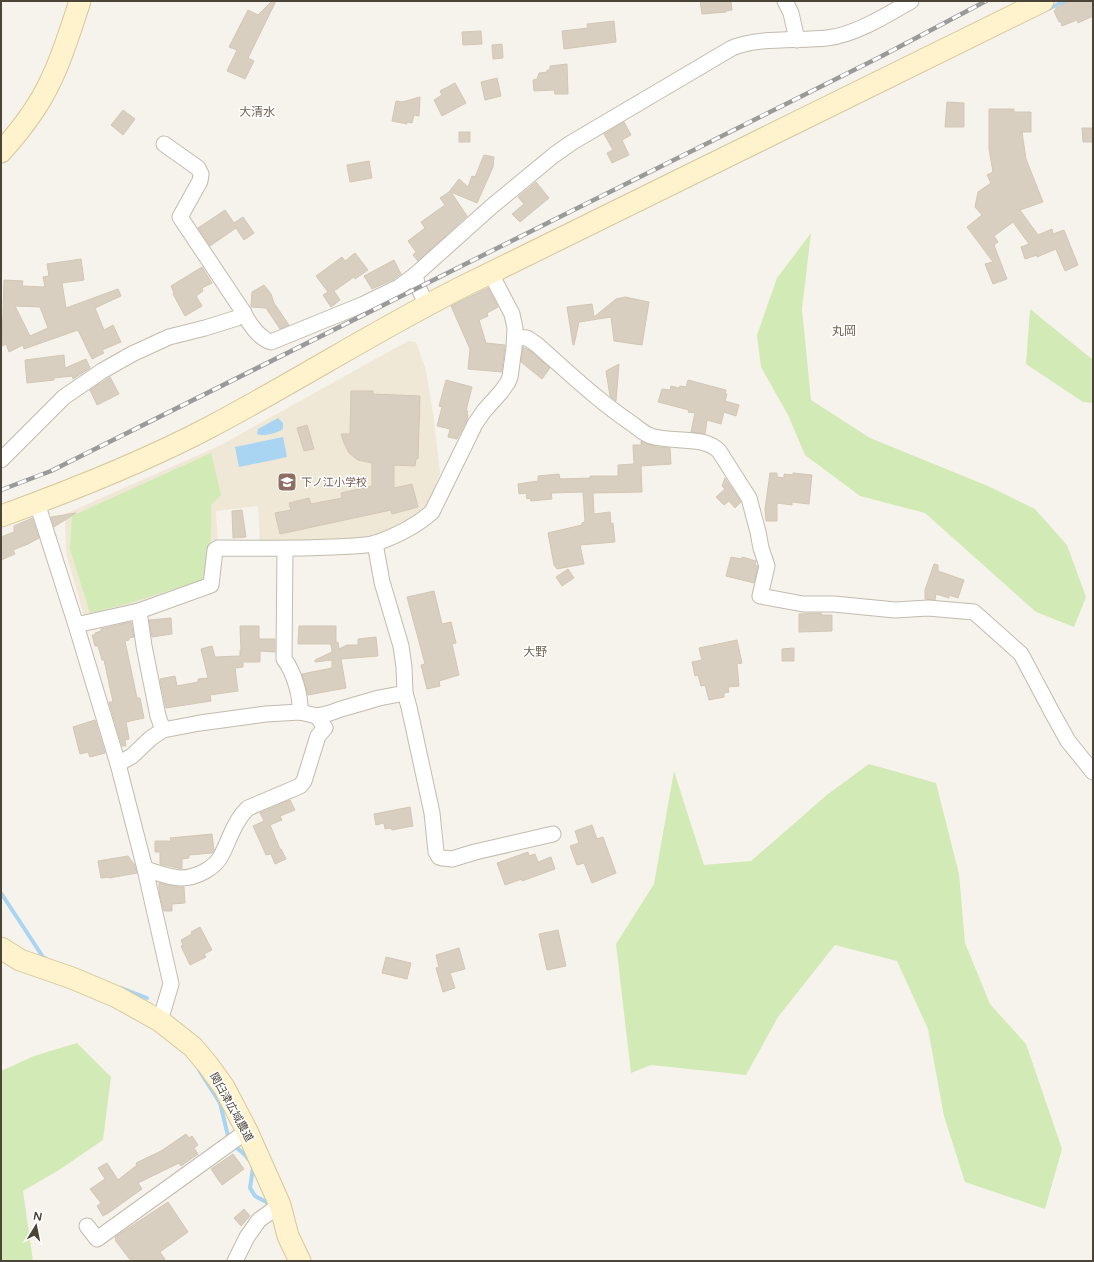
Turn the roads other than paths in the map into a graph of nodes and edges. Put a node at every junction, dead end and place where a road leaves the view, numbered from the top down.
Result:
1 (80, 1) edge
2 (785, 1) edge
3 (911, 1) edge
4 (1030, 4) edge
5 (797, 40) junction
6 (164, 144) dead end
7 (1, 152) edge
8 (490, 272) junction
9 (415, 275) junction
10 (427, 305) junction
11 (244, 313) junction
12 (515, 337) junction
13 (1, 460) edge
14 (36, 503) junction
15 (1, 516) edge
16 (375, 543) junction
17 (285, 549) junction
18 (138, 611) junction
19 (76, 625) junction
20 (405, 693) junction
21 (300, 712) junction
22 (317, 716) junction
23 (163, 730) junction
24 (118, 764) junction
25 (1093, 772) edge
26 (553, 834) dead end
27 (145, 869) junction
28 (1, 948) edge
29 (160, 1021) junction
30 (237, 1138) junction
31 (280, 1205) junction
32 (87, 1226) dead end
33 (235, 1261) edge
34 (300, 1261) edge

1 - 7 street
2 - 5 street
3 - 5 street
4 - 8 street
5 - 9 street
6 - 11 street
8 - 10 street
8 - 12 street
9 - 10 street
9 - 11 street
10 - 14 street
11 - 13 street
12 - 16 street
12 - 25 street
14 - 15 street
14 - 19 street
16 - 17 street
16 - 20 street
17 - 18 street
17 - 21 street
18 - 19 street
18 - 23 street
19 - 24 street
20 - 22 street
20 - 26 street
21 - 22 street
21 - 23 street
22 - 27 street
23 - 24 street
24 - 27 street
27 - 29 street
28 - 29 street, 関臼津広域農道
29 - 30 street, 関臼津広域農道
30 - 31 street, 関臼津広域農道
30 - 32 street
31 - 33 street
31 - 34 street, 関臼津広域農道

